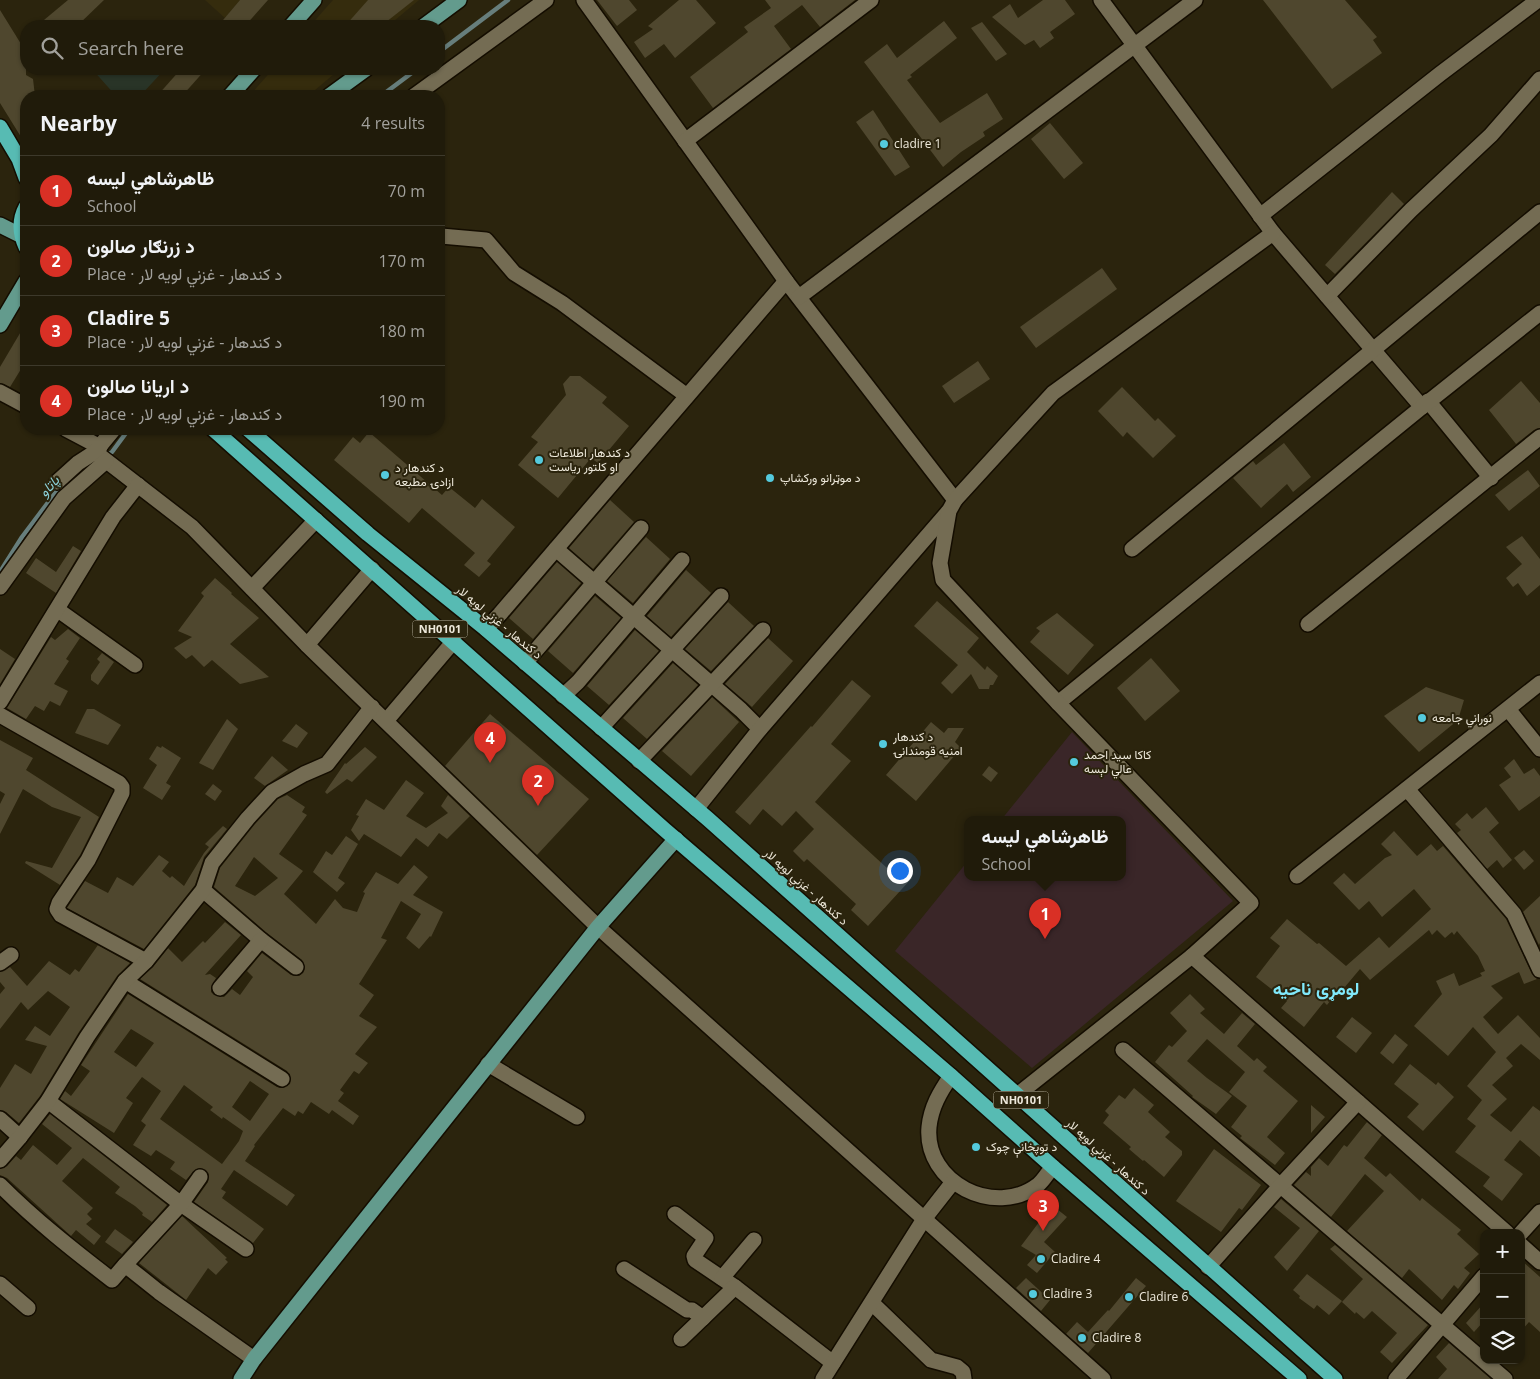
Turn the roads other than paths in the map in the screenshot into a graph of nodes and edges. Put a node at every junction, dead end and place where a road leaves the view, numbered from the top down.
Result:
1 (314, 0) edge
2 (459, 0) edge
3 (546, 0) edge
4 (584, 0) edge
5 (871, 0) edge
6 (1101, 0) edge
7 (1195, 0) edge
8 (1538, 0) edge
9 (296, 20) edge
10 (432, 20) edge
11 (1135, 44) junction
12 (445, 73) edge
13 (249, 75) edge
14 (358, 75) edge
15 (443, 75) edge
16 (1540, 80) edge
17 (235, 90) edge
18 (337, 90) edge
19 (422, 90) edge
20 (0, 127) edge
21 (685, 142) junction
22 (20, 162) edge
23 (1540, 212) edge
24 (1260, 216) junction
25 (0, 225) edge
26 (1273, 233) junction
27 (445, 236) edge
28 (20, 238) edge
29 (786, 280) junction
30 (20, 291) edge
31 (1327, 296) junction
32 (799, 297) junction
33 (1540, 313) edge
34 (0, 325) edge
35 (1374, 350) junction
36 (0, 392) edge
37 (687, 396) junction
38 (20, 403) edge
39 (1425, 404) junction
40 (74, 435) edge
41 (111, 435) edge
42 (220, 435) edge
43 (255, 435) edge
44 (1540, 438) edge
45 (100, 455) junction
46 (1491, 478) junction
47 (57, 482) dead end
48 (138, 485) junction
49 (952, 506) junction
50 (316, 520) junction
51 (641, 528) dead end
52 (556, 549) junction
53 (1132, 549) dead end
54 (682, 560) dead end
55 (372, 569) junction
56 (595, 583) junction
57 (0, 587) edge
58 (252, 588) junction
59 (721, 596) dead end
60 (58, 610) junction
61 (634, 616) junction
62 (1308, 624) dead end
63 (486, 629) junction
64 (763, 630) dead end
65 (454, 641) junction
66 (307, 645) junction
67 (672, 649) junction
68 (525, 663) junction
69 (135, 665) dead end
70 (1540, 683) edge
71 (712, 684) junction
72 (564, 696) junction
73 (0, 702) edge
74 (1058, 703) junction
75 (372, 707) junction
76 (1508, 709) junction
77 (0, 715) edge
78 (386, 721) junction
79 (601, 728) junction
80 (760, 728) junction
81 (1540, 749) edge
82 (639, 761) junction
83 (1407, 789) junction
84 (696, 809) junction
85 (676, 838) junction
86 (1297, 876) dead end
87 (203, 890) junction
88 (598, 927) junction
89 (261, 940) junction
90 (1192, 956) junction
91 (146, 961) junction
92 (296, 967) dead end
93 (1540, 970) edge
94 (125, 981) junction
95 (220, 988) dead end
96 (1123, 1050) dead end
97 (488, 1064) junction
98 (952, 1076) junction
99 (282, 1079) dead end
100 (1016, 1096) junction
101 (48, 1101) junction
102 (1358, 1102) junction
103 (577, 1117) dead end
104 (0, 1119) edge
105 (20, 1137) junction
106 (0, 1160) edge
107 (1053, 1167) junction
108 (200, 1177) dead end
109 (953, 1182) junction
110 (0, 1185) edge
111 (1280, 1186) junction
112 (181, 1204) junction
113 (1540, 1212) edge
114 (675, 1214) dead end
115 (924, 1219) junction
116 (1502, 1229) edge
117 (1525, 1229) edge
118 (754, 1240) dead end
119 (246, 1249) dead end
120 (1525, 1249) edge
121 (1540, 1262) edge
122 (126, 1265) junction
123 (1208, 1267) junction
124 (624, 1269) dead end
125 (722, 1278) junction
126 (1480, 1281) edge
127 (0, 1284) edge
128 (735, 1287) junction
129 (872, 1303) junction
130 (28, 1308) dead end
131 (703, 1318) junction
132 (1442, 1324) junction
133 (681, 1340) dead end
134 (254, 1359) junction
135 (833, 1363) junction
136 (241, 1379) edge
137 (823, 1379) edge
138 (964, 1379) edge
139 (1103, 1379) edge
140 (1299, 1379) edge
141 (1335, 1379) edge
142 (1396, 1379) edge
143 (1505, 1379) edge

1 - 9 main road
2 - 10 main road
3 - 12 street
4 - 21 street
5 - 21 street
6 - 11 street
7 - 11 street
8 - 24 street
11 - 24 street
11 - 32 street
13 - 17 main road
14 - 18 main road
15 - 19 street
16 - 31 street
20 - 22 highway
21 - 29 street
23 - 35 street
24 - 26 street
25 - 28 main road
26 - 31 street
26 - 49 street
27 - 37 street
29 - 32 street
29 - 37 street
30 - 34 main road
31 - 35 street
32 - 49 street
33 - 39 street
35 - 39 street
35 - 53 street
36 - 38 street
37 - 52 street
39 - 46 street
39 - 74 street
40 - 45 street
41 - 45 street
42 - 50 highway, NH0101
43 - 63 highway, د کندهار - غزني لويه لار / NH0101
44 - 46 street
45 - 47 street
45 - 48 street
45 - 57 street
46 - 62 street
48 - 58 street
48 - 60 street
49 - 74 street
49 - 80 street
50 - 55 highway, NH0101
50 - 58 street
51 - 56 street
52 - 56 street
52 - 63 street
54 - 61 street
55 - 65 highway, NH0101
55 - 66 street
56 - 61 street
56 - 68 street
58 - 66 street
59 - 67 street
60 - 69 street
60 - 73 street
61 - 67 street
61 - 72 street
63 - 68 highway, د کندهار - غزني لويه لار / NH0101
64 - 71 street
65 - 78 street
65 - 85 highway, NH0101
66 - 75 street
67 - 71 street
67 - 79 street
68 - 72 highway, د کندهار - غزني لويه لار / NH0101
70 - 76 street
71 - 80 street
71 - 82 street
72 - 79 highway, د کندهار - غزني لويه لار / NH0101
74 - 90 street
75 - 78 street
75 - 87 street
76 - 81 street
76 - 83 street
77 - 91 street
78 - 88 street
79 - 82 highway, د کندهار - غزني لويه لار / NH0101
80 - 84 street
82 - 84 highway, د کندهار - غزني لويه لار / NH0101
83 - 86 street
83 - 93 street
84 - 100 highway, د کندهار - غزني لويه لار / NH0101
85 - 88 main road
85 - 98 highway, NH0101
87 - 89 street
87 - 91 street
88 - 97 main road
88 - 115 street
89 - 92 street
89 - 95 street
90 - 100 street
90 - 102 street
91 - 94 street
94 - 99 street
94 - 101 street
96 - 111 street
97 - 103 street
97 - 134 main road
98 - 107 highway, NH0101
98 - 109 street
100 - 123 highway, د کندهار - غزني لويه لار / NH0101
101 - 105 street
101 - 112 street
102 - 111 street
102 - 116 street
104 - 105 street
105 - 106 street
107 - 109 street
107 - 140 highway, NH0101
108 - 112 street
109 - 115 street
110 - 122 street
111 - 123 street
111 - 132 street
112 - 119 street
112 - 122 street
113 - 117 street
114 - 125 street
115 - 129 street
115 - 139 street
118 - 125 street
120 - 121 street
122 - 134 street
123 - 141 highway, د کندهار - غزني لويه لار / NH0101
124 - 131 street
125 - 128 street
126 - 132 street
127 - 130 street
128 - 131 street
128 - 135 street
129 - 135 street
129 - 138 street
131 - 133 street
132 - 142 street
132 - 143 street
134 - 136 main road
135 - 137 street

